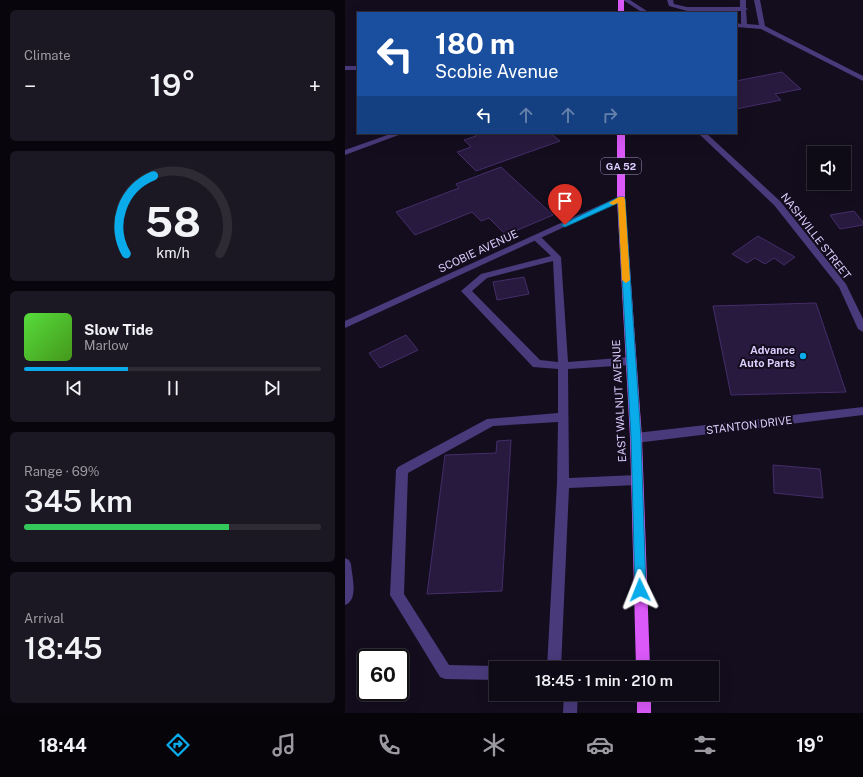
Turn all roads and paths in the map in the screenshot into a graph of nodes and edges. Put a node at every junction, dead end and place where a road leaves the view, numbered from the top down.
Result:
1 (621, 0) edge
2 (626, 0) edge
3 (670, 0) edge
4 (743, 0) edge
5 (757, 0) edge
6 (745, 9) junction
7 (621, 12) edge
8 (645, 12) edge
9 (737, 25) edge
10 (744, 25) junction
11 (762, 26) junction
12 (345, 68) edge
13 (357, 68) edge
14 (863, 79) edge
15 (397, 134) edge
16 (621, 134) edge
17 (703, 134) edge
18 (345, 153) edge
19 (621, 199) junction
20 (537, 238) junction
21 (557, 258) junction
22 (345, 325) edge
23 (863, 329) edge
24 (631, 361) junction
25 (563, 366) junction
26 (863, 412) edge
27 (562, 417) junction
28 (636, 438) junction
29 (637, 480) junction
30 (563, 483) junction
31 (345, 564) edge
32 (346, 598) edge
33 (554, 661) edge
34 (643, 661) edge
35 (489, 673) edge
36 (570, 701) edge
37 (644, 701) edge
38 (569, 713) edge
39 (645, 713) edge

1 - 7 main road
2 - 8 street
3 - 6 street
4 - 6 street
5 - 11 street
6 - 10 street
9 - 10 street
10 - 11 street
11 - 14 street
12 - 13 street
15 - 18 street
16 - 19 main road, EAST WALNUT AVENUE / GA 52
17 - 23 street, NASHVILLE STREET
19 - 20 street, SCOBIE AVENUE
19 - 24 main road, EAST WALNUT AVENUE / GA 52
20 - 21 street
20 - 22 street, SCOBIE AVENUE
21 - 25 street
21 - 25 street
24 - 25 street
24 - 28 main road, EAST WALNUT AVENUE / GA 52
25 - 27 street
26 - 28 street, STANTON DRIVE
27 - 30 street
27 - 35 street
28 - 29 main road, EAST WALNUT AVENUE / GA 52
29 - 30 street
29 - 34 main road, EAST WALNUT AVENUE / GA 52
30 - 33 street
31 - 32 street
36 - 38 street
37 - 39 main road

